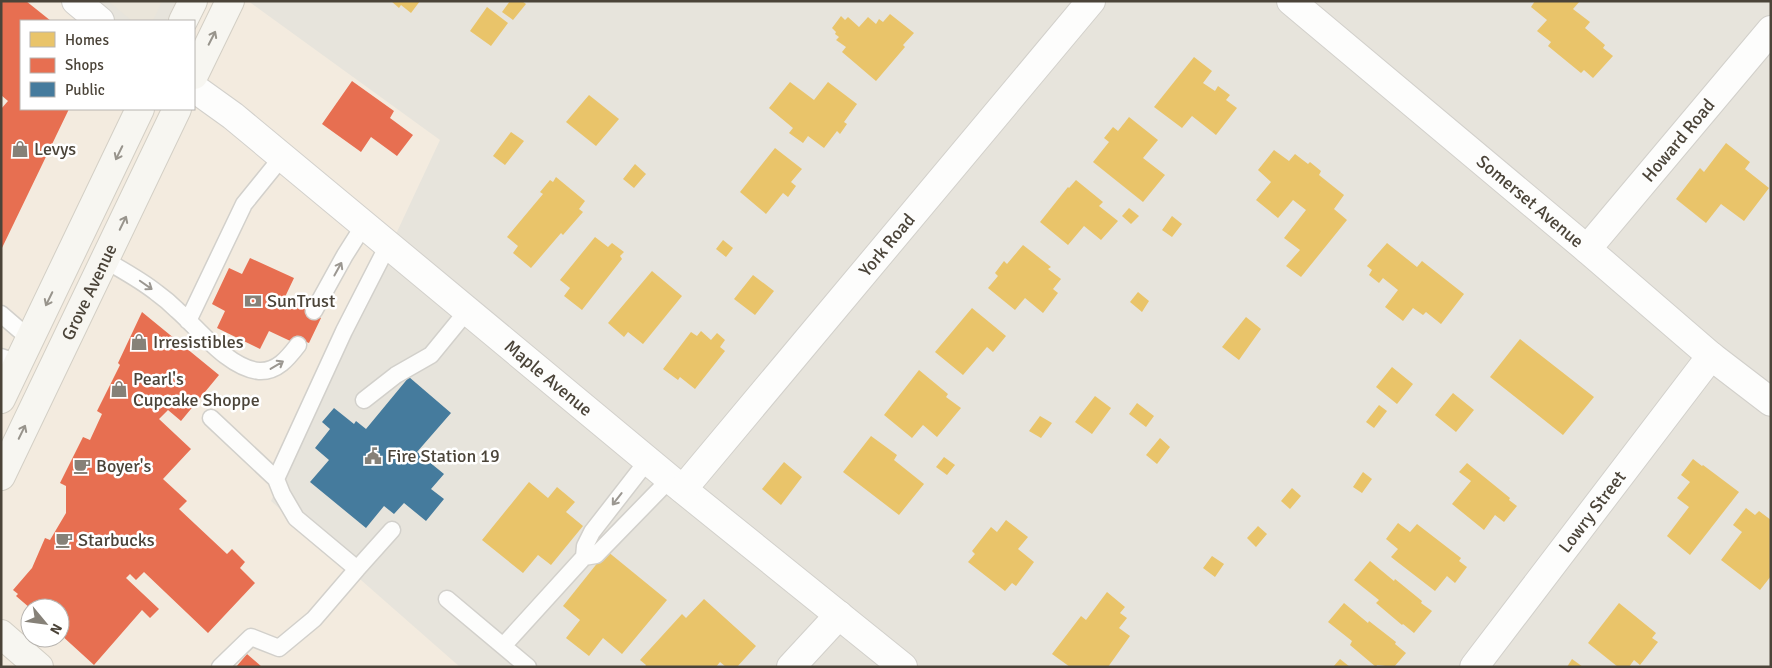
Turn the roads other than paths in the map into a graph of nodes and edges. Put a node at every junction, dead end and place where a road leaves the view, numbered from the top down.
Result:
1 (76, 1) edge
2 (193, 1) edge
3 (230, 1) edge
4 (1091, 1) edge
5 (1292, 1) edge
6 (99, 20) edge
7 (184, 20) edge
8 (1771, 30) edge
9 (195, 73) edge
10 (195, 89) edge
11 (140, 110) edge
12 (177, 110) edge
13 (282, 157) junction
14 (364, 225) junction
15 (388, 245) junction
16 (1587, 249) junction
17 (105, 260) junction
18 (467, 310) junction
19 (314, 312) dead end
20 (1, 314) edge
21 (188, 321) junction
22 (30, 339) junction
23 (298, 345) dead end
24 (1711, 356) junction
25 (10, 360) edge
26 (2, 394) edge
27 (364, 400) dead end
28 (1771, 402) edge
29 (211, 418) dead end
30 (648, 460) junction
31 (1, 476) edge
32 (276, 479) junction
33 (677, 484) junction
34 (392, 530) dead end
35 (584, 557) junction
36 (357, 569) junction
37 (447, 599) dead end
38 (839, 615) junction
39 (1, 634) edge
40 (503, 646) junction
41 (39, 667) edge
42 (220, 667) edge
43 (528, 667) edge
44 (791, 667) edge
45 (903, 667) edge
46 (1474, 667) edge

1 - 6 street
2 - 7 street
9 -> 3 street
4 - 33 street, York Road
5 - 16 street, Somerset Avenue
8 - 16 street, Howard Road
10 - 13 street, Maple Avenue
11 -> 22 street, Grove Avenue
17 -> 12 street, Grove Avenue
13 - 14 street, Maple Avenue
13 - 21 lane
14 - 15 street, Maple Avenue
19 -> 14 lane
15 - 18 street, Maple Avenue
15 - 32 lane
16 - 24 street, Somerset Avenue
17 -> 21 lane
31 -> 17 street, Grove Avenue
18 - 27 lane
18 - 30 street, Maple Avenue
20 - 22 lane
21 -> 23 lane
22 - 25 street, Grove Avenue
24 - 28 street, Somerset Avenue
24 - 46 street, Lowry Street
25 - 26 street, Grove Avenue
29 - 32 lane
30 - 33 street, Maple Avenue
30 -> 35 lane
32 - 36 lane
33 - 35 lane
33 - 38 street, Maple Avenue
34 - 36 lane
35 - 40 lane
36 - 42 lane
37 - 40 lane
38 - 44 street
38 - 45 street, Maple Avenue
39 - 41 street
40 - 43 lane

